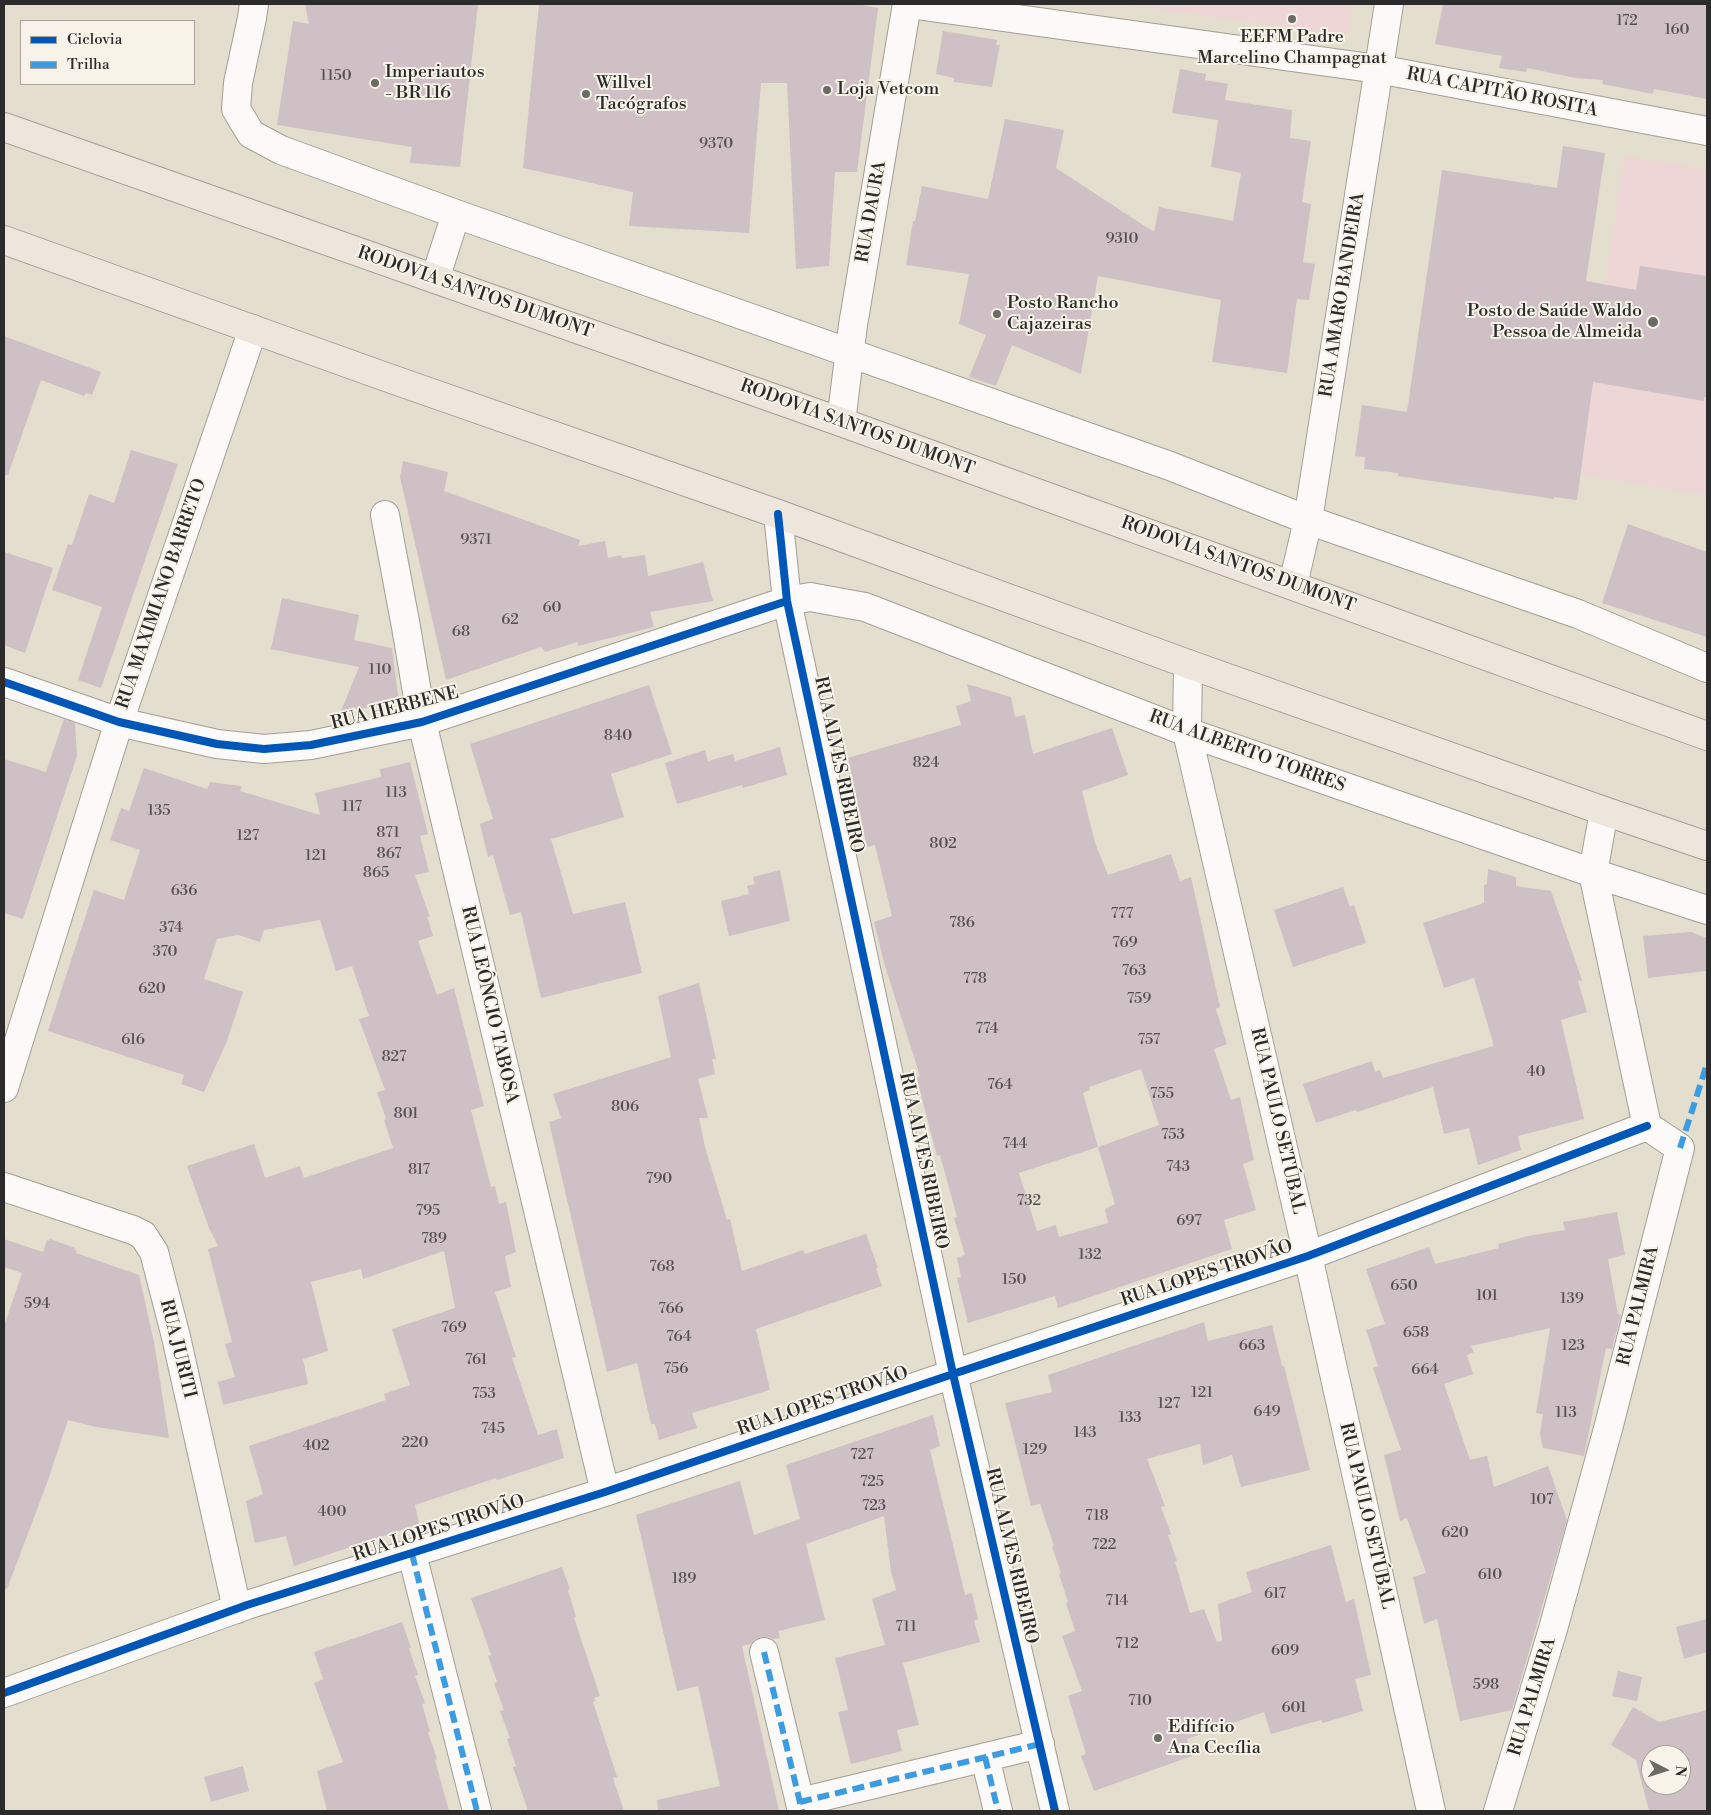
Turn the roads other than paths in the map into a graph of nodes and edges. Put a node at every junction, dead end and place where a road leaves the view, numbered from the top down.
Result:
1 (254, 4) edge
2 (908, 4) edge
3 (1389, 4) edge
4 (1378, 69) junction
5 (4, 127) edge
6 (1707, 131) edge
7 (456, 214) junction
8 (4, 240) edge
9 (435, 279) junction
10 (253, 329) junction
11 (850, 353) junction
12 (841, 422) junction
13 (778, 514) junction
14 (385, 515) dead end
15 (1308, 520) junction
16 (1293, 585) junction
17 (787, 601) junction
18 (1188, 664) junction
19 (1707, 668) edge
20 (4, 682) edge
21 (119, 722) junction
22 (422, 722) junction
23 (1186, 732) junction
24 (1707, 736) edge
25 (1604, 811) junction
26 (1707, 846) edge
27 (1593, 873) junction
28 (1707, 910) edge
29 (4, 1088) edge
30 (1647, 1126) junction
31 (4, 1187) edge
32 (1308, 1256) junction
33 (953, 1374) junction
34 (605, 1492) junction
35 (412, 1554) junction
36 (237, 1609) junction
37 (764, 1652) dead end
38 (4, 1693) edge
39 (1040, 1744) junction
40 (985, 1758) junction
41 (801, 1807) edge
42 (477, 1811) edge
43 (998, 1811) edge
44 (1055, 1811) edge
45 (1432, 1811) edge
46 (1498, 1811) edge

1 - 7 street
2 - 4 street, RUA CAPITÃO ROSITA
2 - 11 street, RUA DAURA
3 - 4 street, RUA AMARO BANDEIRA
4 - 6 street, RUA CAPITÃO ROSITA
4 - 15 street, RUA AMARO BANDEIRA
5 - 9 highway, RODOVIA SANTOS DUMONT
7 - 9 street
7 - 11 street
8 - 10 highway
9 - 12 highway, RODOVIA SANTOS DUMONT
10 - 13 highway
10 - 21 street, RUA MAXIMIANO BARRETO
11 - 12 street, RUA DAURA
11 - 15 street
12 - 16 highway, RODOVIA SANTOS DUMONT
13 - 17 street, RUA ALVES RIBEIRO
13 - 18 highway
14 - 22 street, RUA LEÔNCIO TABOSA
15 - 16 street, RUA AMARO BANDEIRA
15 - 19 street
16 - 24 highway, RODOVIA SANTOS DUMONT
17 - 22 street, RUA HERBENE
17 - 23 street, RUA ALBERTO TORRES
17 - 33 street, RUA ALVES RIBEIRO
18 - 23 street, RUA PAULO SETÚBAL
18 - 25 highway
20 - 21 street, RUA HERBENE
21 - 22 street, RUA HERBENE
21 - 29 street, RUA MAXIMIANO BARRETO
22 - 34 street, RUA LEÔNCIO TABOSA
23 - 27 street, RUA ALBERTO TORRES
23 - 32 street, RUA PAULO SETÚBAL
25 - 26 highway
25 - 27 street
27 - 28 street, RUA ALBERTO TORRES
27 - 30 street
30 - 32 street, RUA LOPES TROVÃO
30 - 46 street, RUA PALMIRA
31 - 36 street, RUA JURITI
32 - 33 street, RUA LOPES TROVÃO
32 - 45 street, RUA PAULO SETÚBAL
33 - 34 street, RUA LOPES TROVÃO
33 - 39 street, RUA ALVES RIBEIRO
34 - 35 street, RUA LOPES TROVÃO
35 - 36 street, RUA LOPES TROVÃO
35 - 42 street
36 - 38 street, RUA LOPES TROVÃO
37 - 41 street
39 - 40 street
39 - 44 street, RUA ALVES RIBEIRO
40 - 41 street
40 - 43 street

